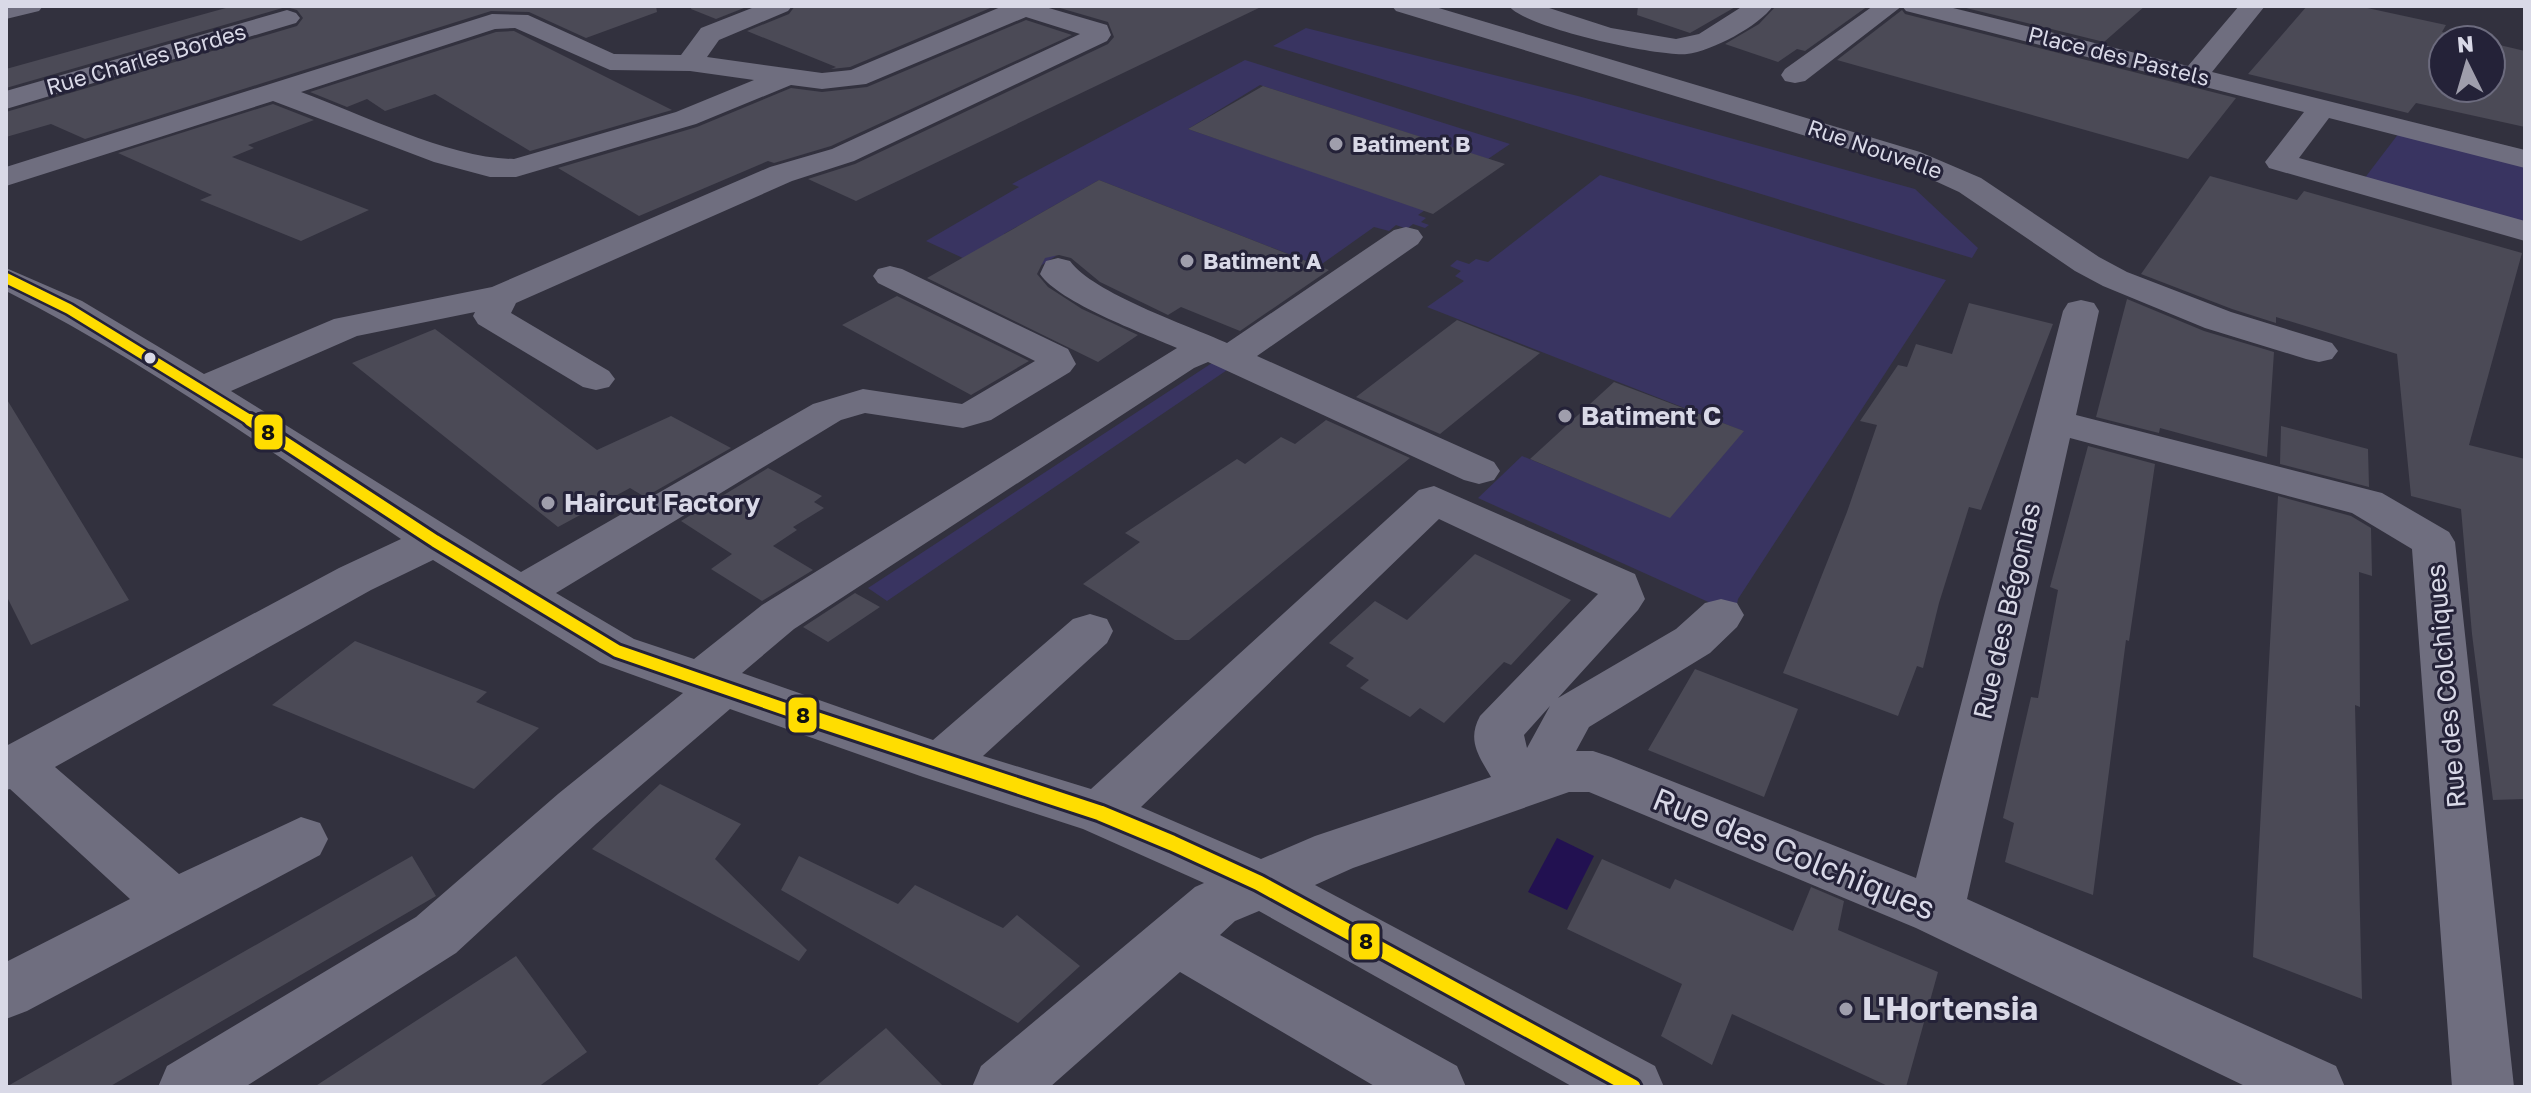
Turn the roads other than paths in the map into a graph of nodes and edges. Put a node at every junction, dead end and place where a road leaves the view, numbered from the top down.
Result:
1 (30, 6) edge
2 (779, 6) edge
3 (1405, 6) edge
4 (1522, 6) edge
5 (1760, 6) edge
6 (1889, 6) edge
7 (1915, 6) edge
8 (2252, 6) edge
9 (1019, 7) edge
10 (6, 11) edge
11 (287, 18) dead end
12 (690, 63) junction
13 (1795, 75) dead end
14 (2195, 75) junction
15 (786, 77) junction
16 (275, 92) junction
17 (6, 100) edge
18 (2323, 107) junction
19 (2525, 159) edge
20 (6, 177) edge
21 (2525, 231) edge
22 (1406, 237) dead end
23 (1058, 268) dead end
24 (890, 276) dead end
25 (6, 278) edge
26 (502, 296) junction
27 (2081, 311) dead end
28 (2319, 351) dead end
29 (1219, 354) junction
30 (596, 379) dead end
31 (202, 389) junction
32 (2052, 421) junction
33 (1479, 471) dead end
34 (435, 541) junction
35 (523, 592) junction
36 (1721, 615) dead end
37 (1090, 631) dead end
38 (714, 682) junction
39 (941, 763) junction
40 (11, 767) edge
41 (1523, 787) junction
42 (1100, 813) junction
43 (301, 839) dead end
44 (1259, 883) junction
45 (174, 904) junction
46 (1936, 911) junction
47 (1176, 940) junction
48 (6, 992) edge
49 (189, 1087) edge
50 (1003, 1087) edge
51 (1435, 1087) edge
52 (1633, 1087) edge
53 (2314, 1087) edge
54 (2483, 1087) edge

1 - 10 street
2 - 12 street
3 - 28 street, Rue Nouvelle
4 - 5 street
6 - 13 street
7 - 14 street, Place des Pastels
8 - 14 street
9 - 15 street
9 - 26 street
11 - 17 street, Rue Charles Bordes
12 - 15 street
12 - 16 street
14 - 18 street, Place des Pastels
15 - 16 street
16 - 20 street
18 - 19 street, Place des Pastels
18 - 21 street
22 - 29 street
23 - 29 street
24 - 35 street
25 - 31 street
26 - 30 street
26 - 31 street
27 - 32 street, Rue des Bégonias
29 - 33 street
29 - 38 street
31 - 34 street
32 - 46 street, Rue des Bégonias
32 - 54 street, Rue des Colchiques
34 - 35 street
34 - 40 street
35 - 38 street
36 - 41 street
37 - 39 street
38 - 39 street
38 - 49 street
39 - 42 street
40 - 45 street
41 - 42 street
41 - 44 street, Rue des Colchiques
41 - 46 street, Rue des Colchiques
42 - 44 street
43 - 45 street
44 - 47 street, Rue des Colchiques
44 - 52 street
45 - 48 street
46 - 53 street, Rue des Colchiques
47 - 50 street, Rue des Colchiques
47 - 51 street

